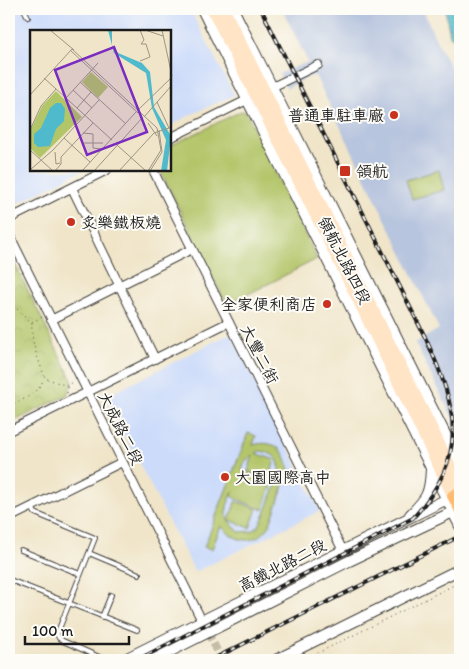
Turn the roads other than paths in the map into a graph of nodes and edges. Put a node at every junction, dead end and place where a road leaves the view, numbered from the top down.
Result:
1 (24, 9) edge
2 (202, 9) edge
3 (212, 9) edge
4 (224, 9) edge
5 (233, 9) edge
6 (28, 17) dead end
7 (318, 65) dead end
8 (260, 94) junction
9 (171, 138) edge
10 (105, 171) edge
11 (153, 171) edge
12 (72, 188) junction
13 (9, 219) edge
14 (9, 234) edge
15 (192, 249) junction
16 (119, 286) junction
17 (52, 320) junction
18 (229, 322) junction
19 (155, 359) junction
20 (88, 392) junction
21 (9, 431) edge
22 (122, 462) junction
23 (460, 464) edge
24 (431, 468) junction
25 (460, 485) edge
26 (453, 496) edge
27 (32, 507) junction
28 (458, 510) edge
29 (9, 518) edge
30 (404, 521) junction
31 (460, 526) edge
32 (21, 550) dead end
33 (343, 551) junction
34 (89, 553) junction
35 (460, 569) edge
36 (80, 574) junction
37 (140, 574) dead end
38 (10, 580) dead end
39 (111, 595) dead end
40 (68, 604) junction
41 (102, 616) junction
42 (202, 622) junction
43 (137, 630) dead end
44 (208, 633) junction
45 (106, 660) edge
46 (123, 660) edge
47 (153, 660) edge
48 (276, 660) edge

1 - 6 lane
2 - 8 street, 領航北路四段
3 - 8 main road, 領航北路四段
4 - 8 main road, 領航北路四段
5 - 8 street, 領航北路四段
7 - 8 street
8 - 9 street
8 - 23 street, 領航北路四段
8 - 24 street, 領航北路四段
8 - 25 main road, 領航北路四段
8 - 26 main road, 領航北路四段
10 - 12 street
11 - 15 street, 大豐二街
12 - 13 street
12 - 16 street
14 - 17 street, 大成路二段
15 - 16 street
15 - 18 street, 大豐二街
16 - 17 street
16 - 19 street
17 - 20 street, 大成路二段
18 - 19 street
18 - 33 street, 大豐二街
19 - 20 street
20 - 21 street
20 - 22 street, 大成路二段
22 - 27 street
22 - 42 street, 大成路二段
24 - 26 street, 領航北路四段
24 - 30 street
26 - 28 main road, 領航北路四段
26 - 30 street, 高鐵北路二段
27 - 29 street
27 - 34 lane
28 - 31 street, 領航北路四段
28 - 44 street, 高鐵北路二段
30 - 33 street, 高鐵北路二段
32 - 36 lane
33 - 42 street, 高鐵北路二段
34 - 36 lane
34 - 37 lane
35 - 48 street
36 - 40 lane
38 - 40 lane
39 - 41 lane
40 - 41 lane
40 - 45 lane
41 - 43 lane
42 - 44 street, 大成路二段
42 - 46 street, 高鐵北路二段
44 - 47 street, 高鐵北路二段

